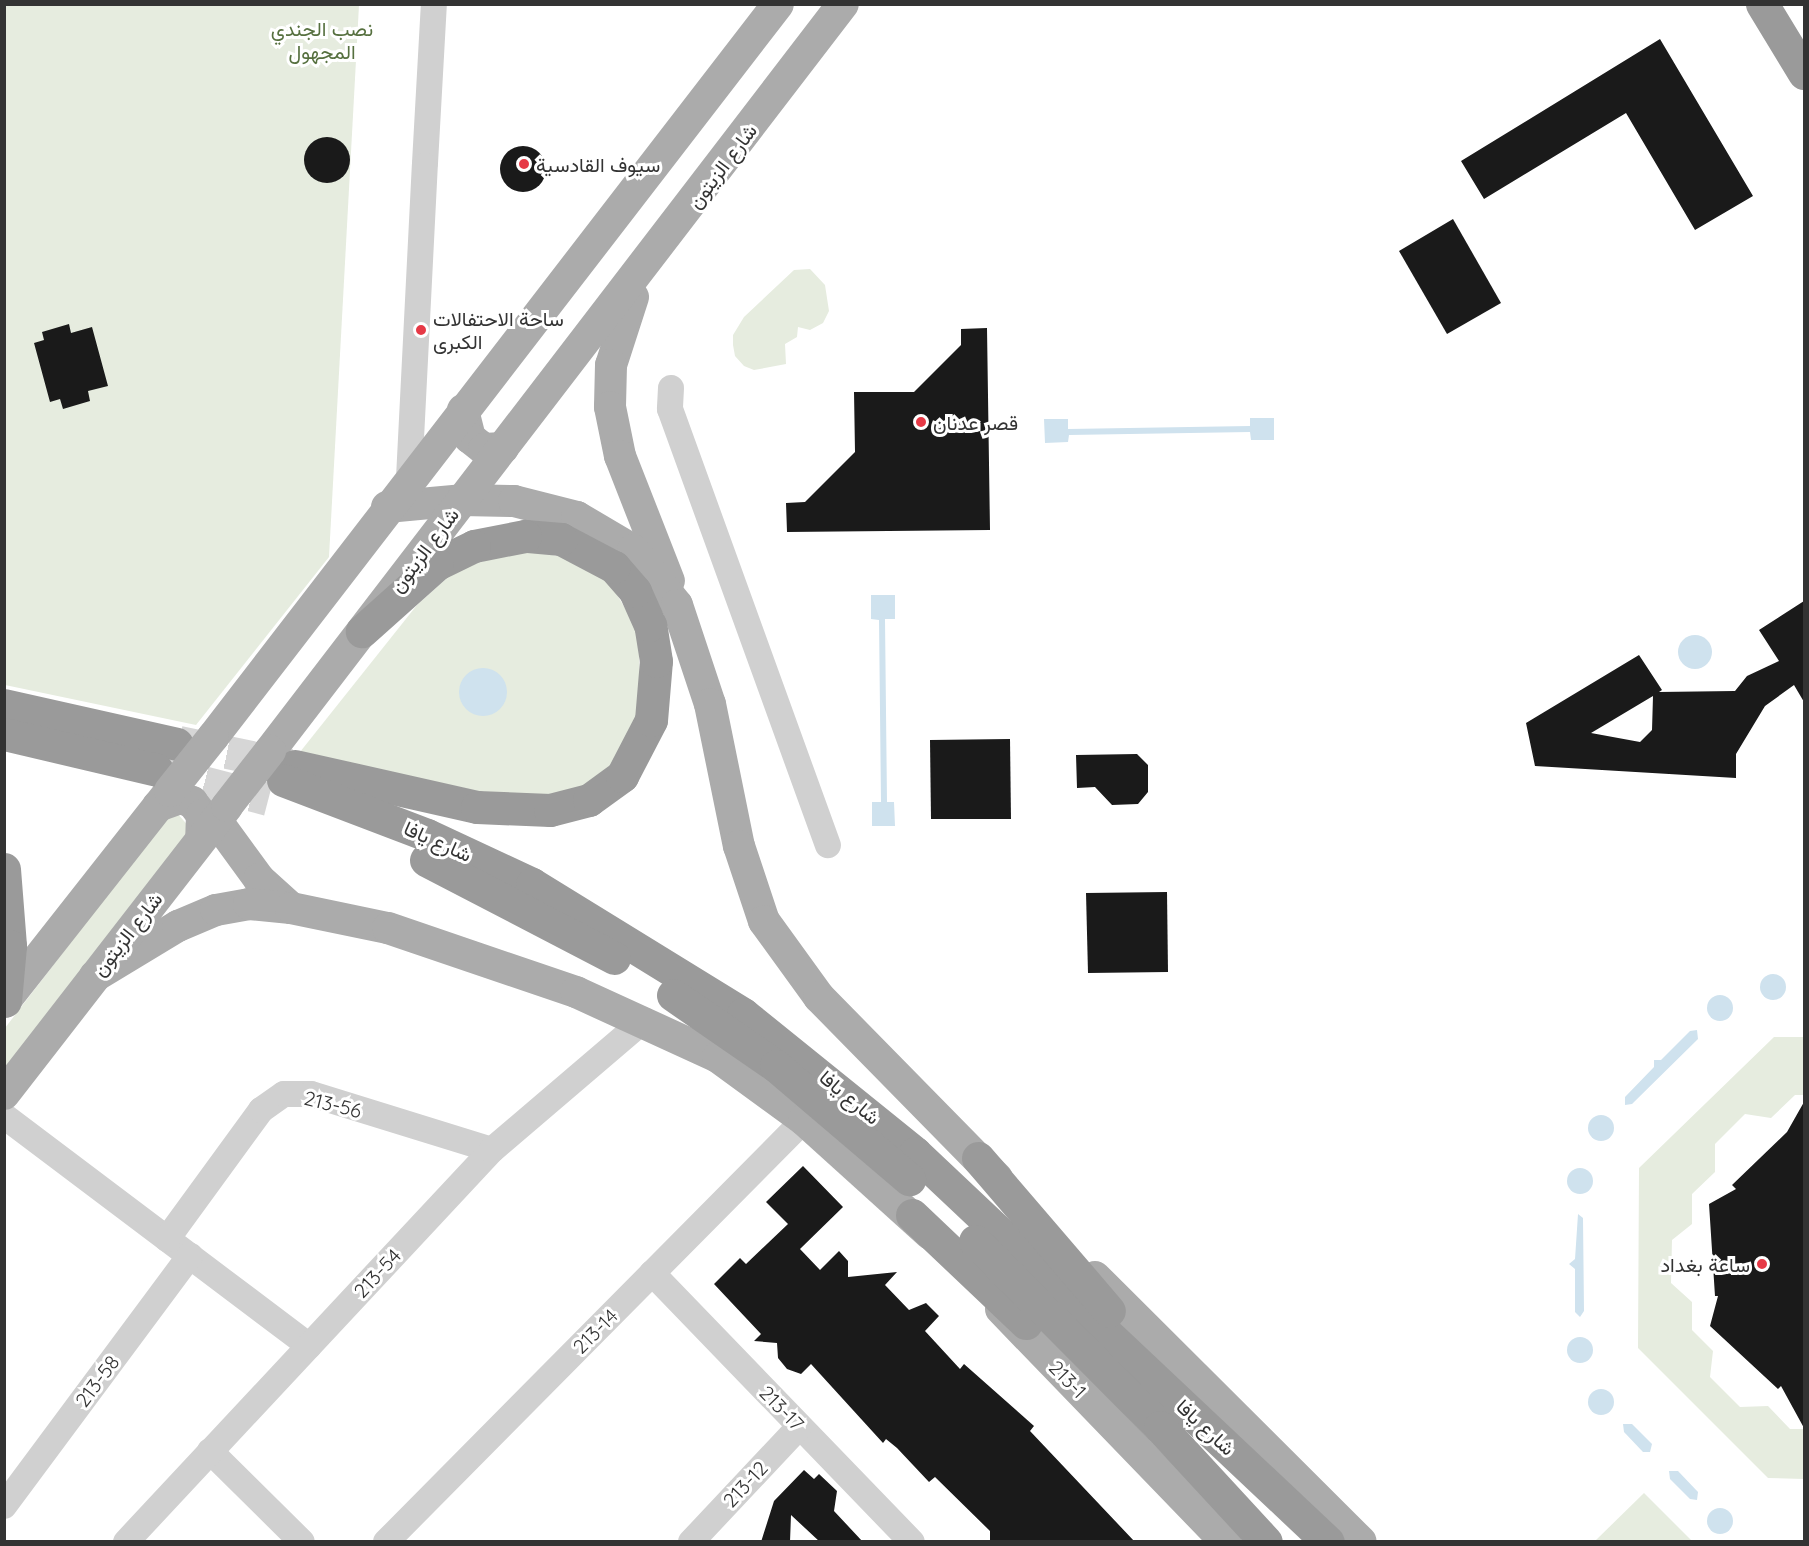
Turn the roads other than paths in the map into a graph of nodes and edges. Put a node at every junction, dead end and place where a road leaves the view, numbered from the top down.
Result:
1 (434, 4) edge
2 (778, 4) edge
3 (843, 4) edge
4 (1762, 4) edge
5 (1804, 73) edge
6 (650, 261) junction
7 (671, 388) dead end
8 (463, 410) junction
9 (503, 448) junction
10 (409, 478) junction
11 (462, 500) junction
12 (387, 507) junction
13 (677, 605) junction
14 (362, 631) junction
15 (4, 705) edge
16 (4, 734) edge
17 (167, 766) junction
18 (279, 774) junction
19 (215, 821) junction
20 (828, 845) dead end
21 (4, 869) edge
22 (291, 908) junction
23 (95, 976) junction
24 (5, 1002) edge
25 (644, 1020) junction
26 (4, 1094) edge
27 (4, 1116) edge
28 (804, 1120) junction
29 (492, 1150) junction
30 (978, 1158) junction
31 (912, 1215) junction
32 (167, 1239) junction
33 (190, 1256) junction
34 (652, 1273) junction
35 (309, 1346) junction
36 (800, 1427) junction
37 (210, 1451) junction
38 (4, 1506) edge
39 (126, 1542) edge
40 (302, 1542) edge
41 (386, 1542) edge
42 (691, 1542) edge
43 (912, 1542) edge
44 (1226, 1542) edge
45 (1257, 1542) edge
46 (1266, 1542) edge
47 (1329, 1542) edge
48 (1361, 1542) edge

1 - 10 street
2 - 8 main road
3 - 6 main road, شارع الزيتون
4 - 5 highway
6 - 9 main road, شارع الزيتون
6 - 13 main road
7 - 20 street
8 - 9 main road
8 - 10 main road
9 - 11 main road, شارع الزيتون
10 - 12 main road
11 - 12 main road
11 - 13 main road
11 - 14 main road, شارع الزيتون
12 - 17 main road, bridge
13 - 30 main road
14 - 18 main road, شارع الزيتون
14 - 18 highway
15 - 17 highway
16 - 17 highway
17 - 19 main road
17 - 24 main road
18 - 19 main road, شارع الزيتون, bridge
18 - 46 highway, شارع يافا
18 - 47 highway, شارع يافا
19 - 22 main road
19 - 23 main road, شارع الزيتون
21 - 24 highway
22 - 23 main road, 213-1
22 - 25 main road, 213-1
23 - 26 main road, شارع الزيتون
25 - 28 main road, 213-1
25 - 29 street, 213-54
27 - 32 street
28 - 31 main road, 213-1
28 - 34 street, 213-14
29 - 32 street, 213-56
29 - 35 street, 213-54
30 - 47 highway
30 - 48 main road
31 - 44 main road, 213-1
31 - 45 highway
32 - 33 street
33 - 35 street
33 - 38 street, 213-58
34 - 36 street, 213-17
34 - 41 street, 213-14
35 - 37 street, 213-54
36 - 42 street, 213-12
36 - 43 street, 213-17
37 - 39 street, 213-54
37 - 40 street

